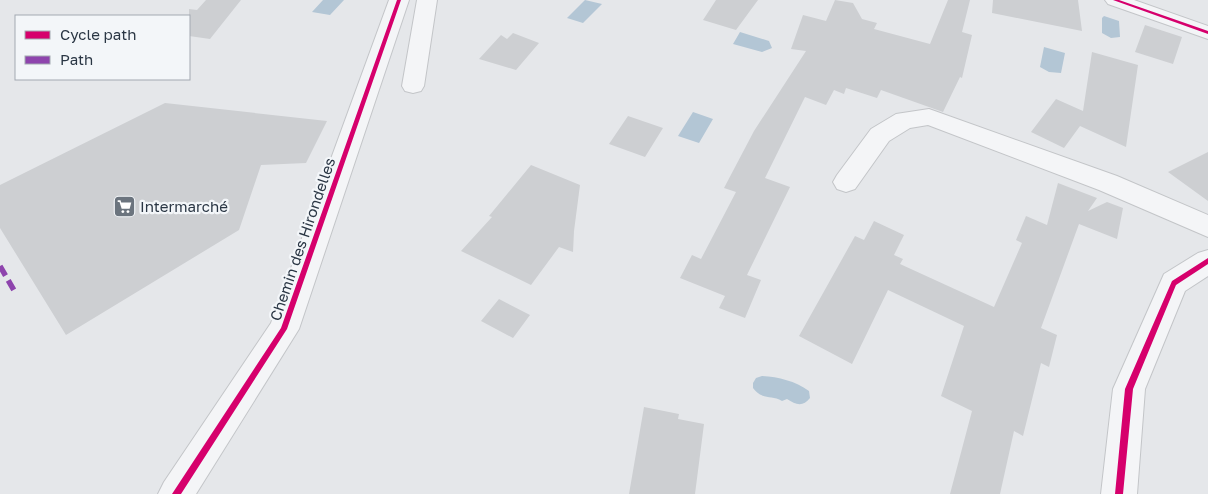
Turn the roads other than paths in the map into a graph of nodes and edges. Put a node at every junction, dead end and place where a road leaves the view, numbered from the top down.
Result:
1 (399, 0) edge
2 (427, 0) edge
3 (1115, 0) edge
4 (1208, 33) edge
5 (413, 86) dead end
6 (846, 182) dead end
7 (1208, 226) edge
8 (1208, 261) edge
9 (176, 494) edge
10 (1119, 494) edge

1 - 9 street, Chemin des Hirondelles
2 - 5 street
3 - 4 street
6 - 7 street
8 - 10 street

